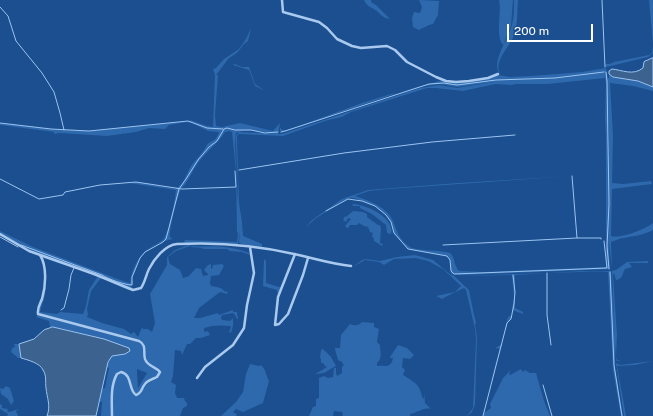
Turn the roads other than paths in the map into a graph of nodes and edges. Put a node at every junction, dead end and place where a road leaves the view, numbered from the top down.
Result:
1 (282, 0) edge
2 (498, 74) dead end
3 (0, 234) edge
4 (250, 247) junction
5 (295, 254) junction
6 (39, 255) junction
7 (308, 258) junction
8 (351, 266) dead end
9 (197, 378) dead end
10 (112, 416) edge

1 - 2 street
3 - 6 street
4 - 5 street
4 - 6 street
4 - 9 street
5 - 7 street
5 - 7 street
6 - 10 street
7 - 8 street

